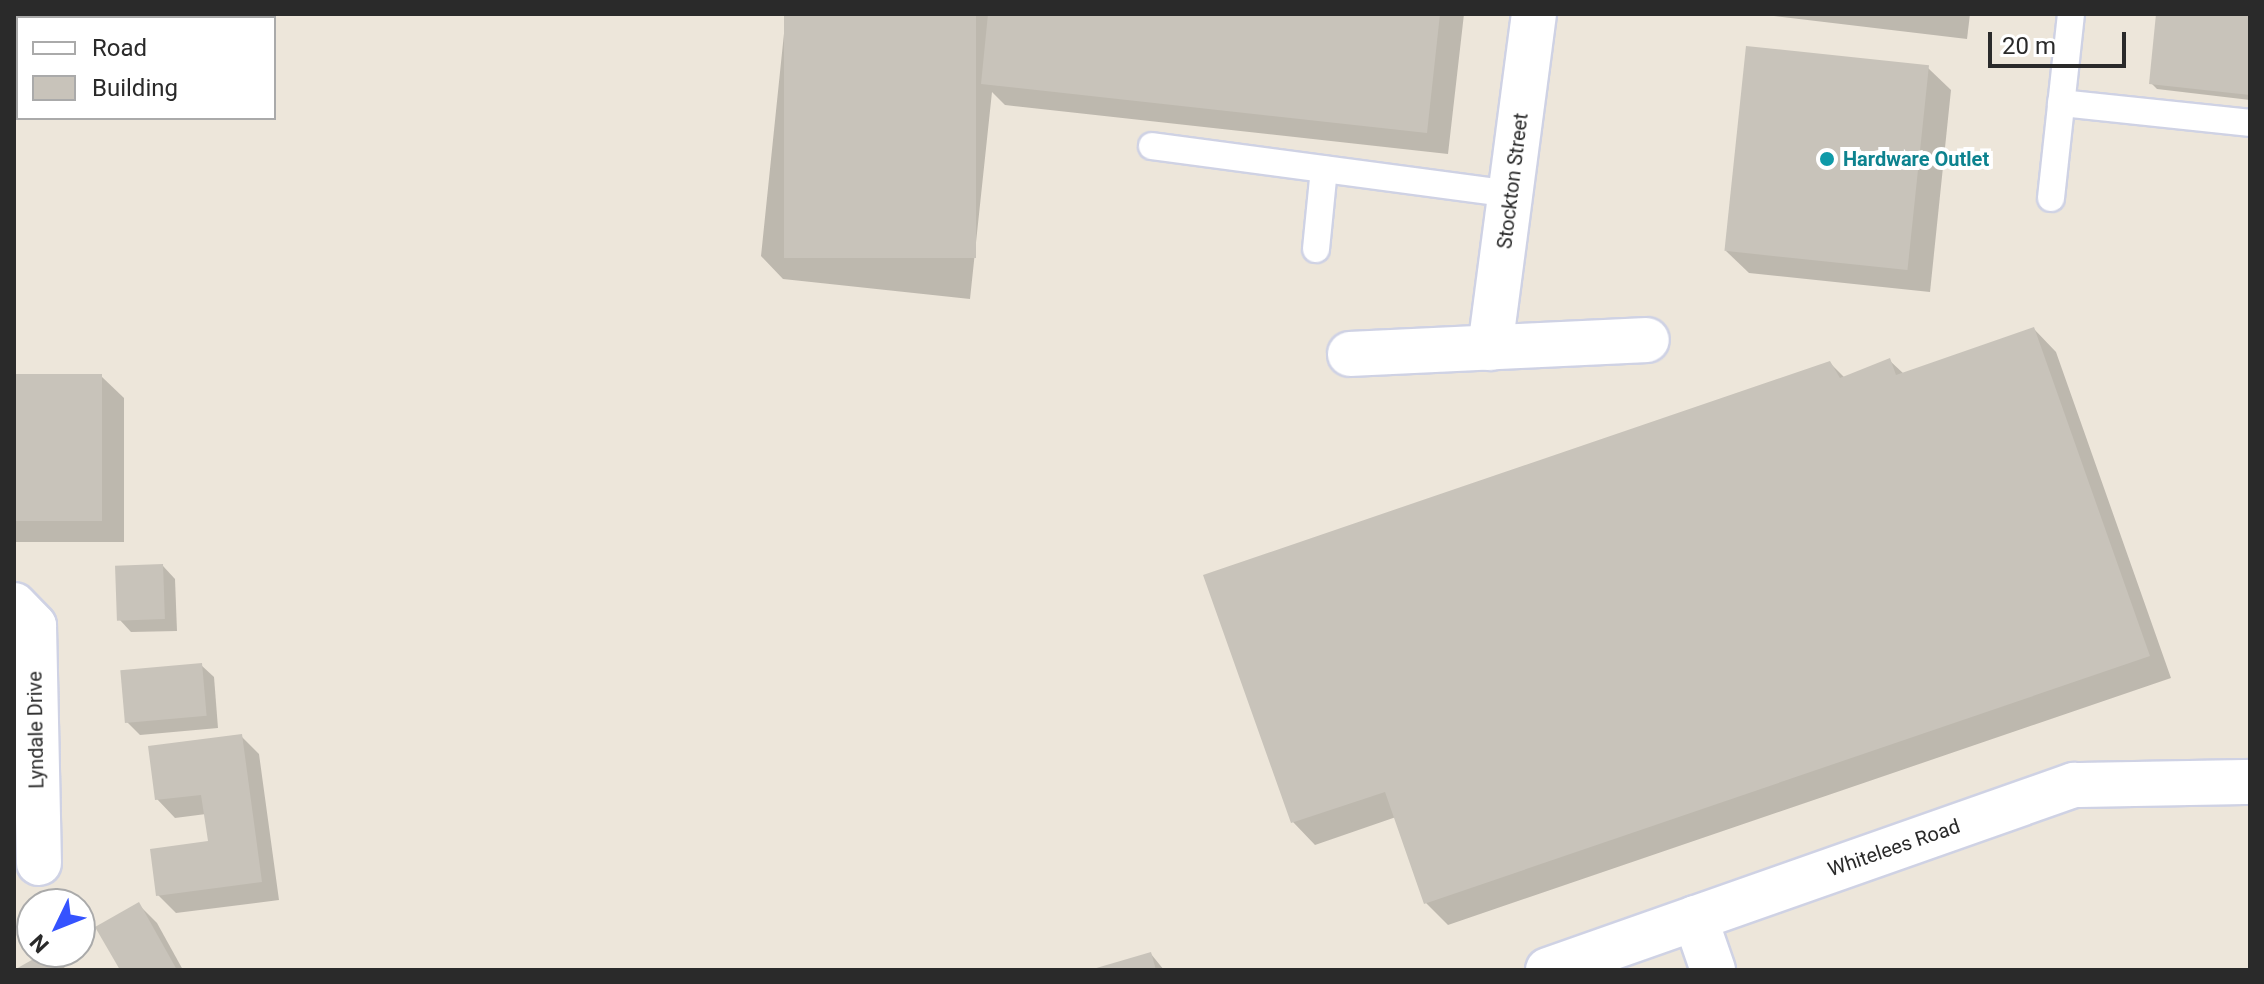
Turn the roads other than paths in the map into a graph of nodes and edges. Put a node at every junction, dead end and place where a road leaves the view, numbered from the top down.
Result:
1 (1534, 14) edge
2 (2071, 14) edge
3 (2061, 103) junction
4 (2250, 123) edge
5 (1152, 146) dead end
6 (1324, 169) junction
7 (1511, 194) junction
8 (2051, 198) dead end
9 (1316, 249) dead end
10 (1647, 340) dead end
11 (1490, 348) junction
12 (1350, 354) dead end
13 (14, 605) edge
14 (2250, 782) edge
15 (39, 863) dead end
16 (1695, 918) junction
17 (1548, 970) edge
18 (1713, 970) edge

1 - 7 street, Stockton Street
2 - 3 lane
3 - 4 lane
3 - 8 lane
5 - 6 lane
6 - 7 lane
6 - 9 lane
7 - 11 street, Stockton Street
10 - 11 street
11 - 12 street
13 - 15 street, Lyndale Drive
14 - 16 street, Whitelees Road
16 - 17 street, Whitelees Road
16 - 18 street

